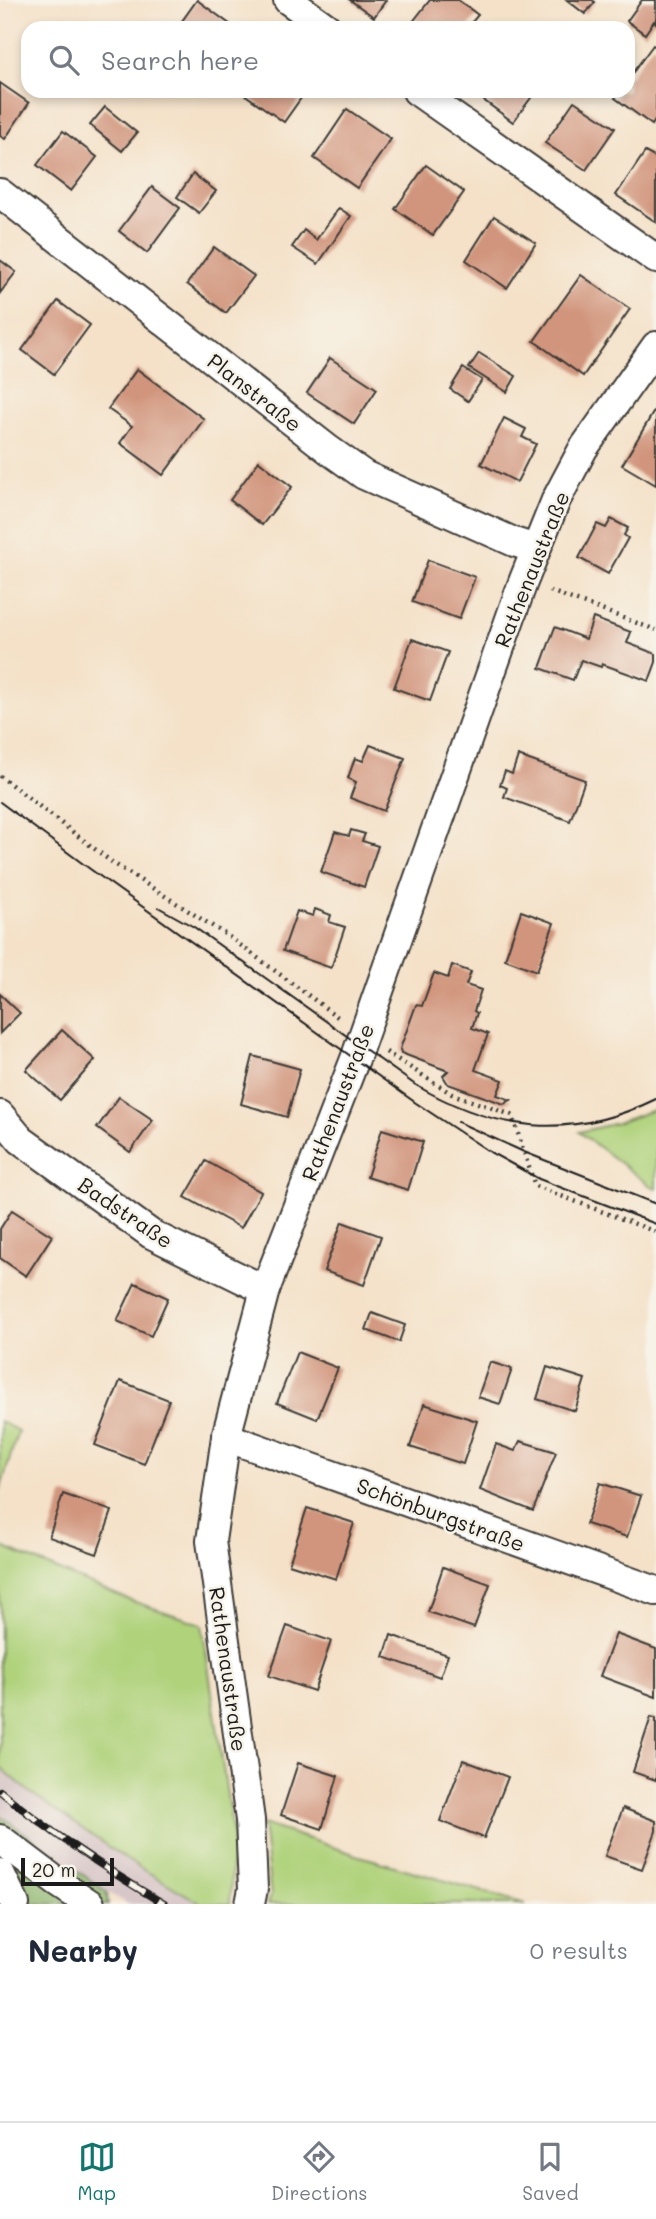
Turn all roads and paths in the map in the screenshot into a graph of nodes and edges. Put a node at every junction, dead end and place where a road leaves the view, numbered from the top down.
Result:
1 (288, 0) edge
2 (317, 21) edge
3 (427, 98) edge
4 (0, 193) edge
5 (656, 259) edge
6 (656, 346) edge
7 (536, 549) junction
8 (523, 582) junction
9 (656, 629) edge
10 (0, 776) edge
11 (363, 1037) junction
12 (0, 1115) edge
13 (656, 1232) edge
14 (265, 1290) junction
15 (226, 1437) junction
16 (656, 1591) edge
17 (0, 1839) edge
18 (0, 1873) edge
19 (15, 1904) edge
20 (90, 1904) edge
21 (250, 1904) edge

1 - 2 street
3 - 5 street
4 - 7 street, Planstraße
6 - 7 street, Rathenaustraße
7 - 8 street, Rathenaustraße
8 - 9 path
8 - 11 street, Rathenaustraße
10 - 11 path
11 - 13 path
11 - 14 street, Rathenaustraße
12 - 14 street, Badstraße
14 - 15 street, Rathenaustraße
15 - 16 street, Schönburgstraße
15 - 21 street, Rathenaustraße
17 - 20 street
18 - 19 street

